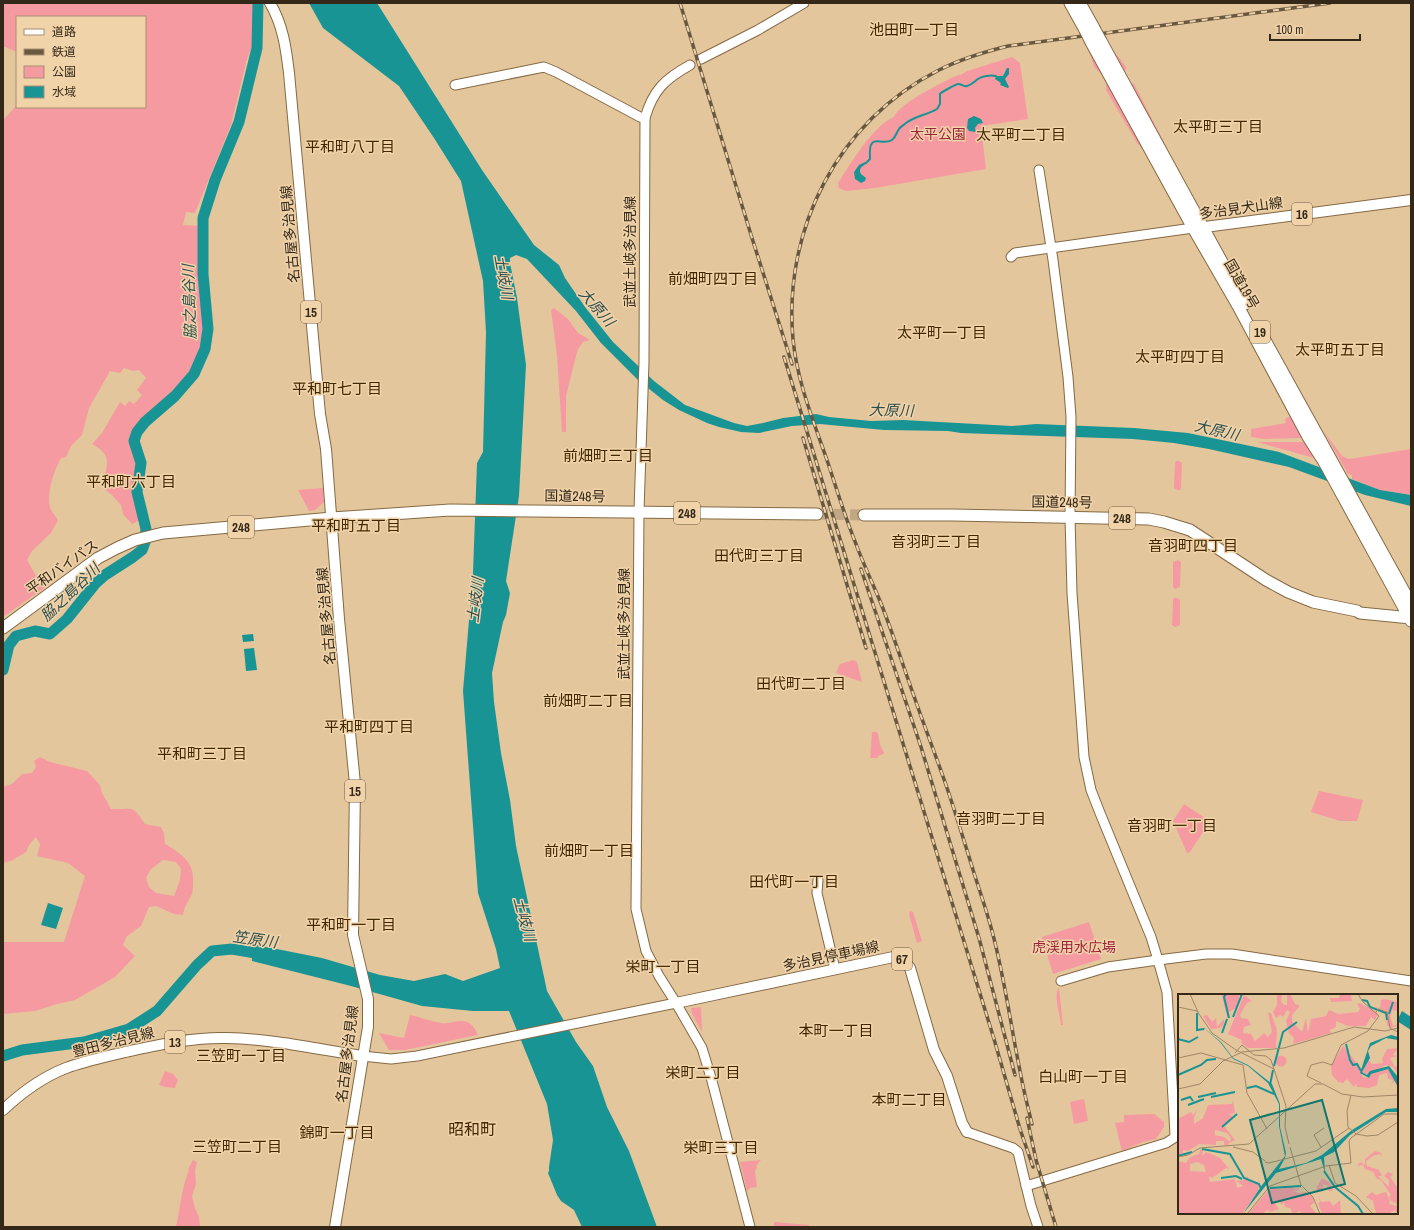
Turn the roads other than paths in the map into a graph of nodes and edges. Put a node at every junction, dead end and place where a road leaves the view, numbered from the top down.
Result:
1 (270, 3) edge
2 (804, 3) edge
3 (1070, 3) edge
4 (1080, 3) edge
5 (1089, 29) junction
6 (1096, 41) junction
7 (701, 59) dead end
8 (690, 65) dead end
9 (455, 85) dead end
10 (645, 118) junction
11 (1039, 170) dead end
12 (1411, 200) edge
13 (1193, 228) junction
14 (1204, 228) junction
15 (1051, 248) junction
16 (1011, 257) dead end
17 (1329, 464) junction
18 (639, 511) junction
19 (817, 514) tunnel mouth
20 (864, 515) tunnel mouth
21 (1070, 517) junction
22 (332, 518) junction
23 (1410, 614) edge
24 (3, 628) edge
25 (818, 880) dead end
26 (1158, 960) junction
27 (836, 969) junction
28 (1062, 981) dead end
29 (1411, 981) edge
30 (676, 1003) junction
31 (362, 1056) junction
32 (1176, 1105) edge
33 (3, 1110) edge
34 (967, 1132) joint
35 (1026, 1186) junction
36 (335, 1227) edge
37 (750, 1227) edge
38 (1038, 1227) edge

1 - 22 main road, 名古屋多治見線 / 15
2 - 7 street
3 - 5 highway, 国道19号 / 19
4 - 5 highway, 国道19号 / 19
5 - 6 highway, 国道19号 / 19, bridge
6 - 13 highway, 国道19号 / 19
6 - 14 highway, 国道19号 / 19
8 - 10 street, 武並土岐多治見線
9 - 10 street
10 - 18 street, 武並土岐多治見線
11 - 15 street
12 - 14 main road, 多治見犬山線 / 16
13 - 14 main road, 多治見犬山線 / 16
13 - 15 street
13 - 17 highway, 国道19号 / 19
14 - 17 highway, 国道19号 / 19
15 - 16 street
15 - 21 street
17 - 23 highway, 国道19号 / 19
18 - 19 highway, 国道248号 / 248
18 - 22 highway, 国道248号 / 248
18 - 30 street, 武並土岐多治見線
20 - 21 highway, 国道248号 / 248
21 - 23 highway, 国道248号 / 248
21 - 26 street
22 - 24 highway, 平和バイパス / 248
22 - 31 main road, 名古屋多治見線 / 15
25 - 27 street
26 - 28 street
26 - 29 street
26 - 32 street
27 - 30 main road, 多治見停車場線 / 67
27 - 34 main road, 多治見停車場線 / 67
30 - 31 street
30 - 37 street, 武並土岐多治見線
31 - 33 main road, 豊田多治見線 / 13
31 - 36 main road, 名古屋多治見線 / 15
32 - 35 street
34 - 35 street
35 - 38 street

